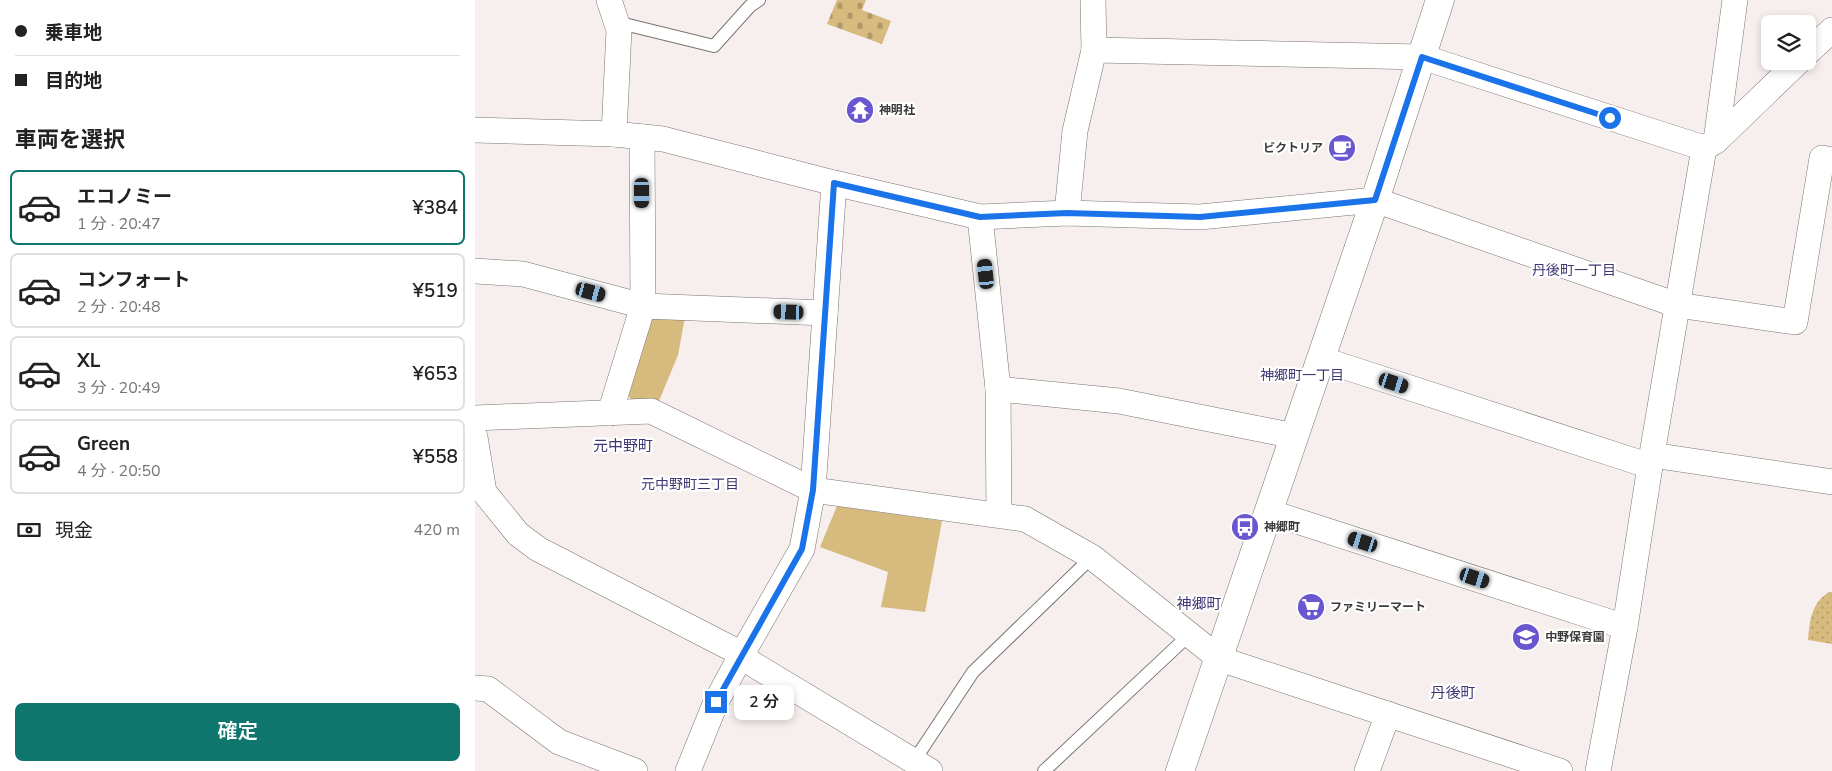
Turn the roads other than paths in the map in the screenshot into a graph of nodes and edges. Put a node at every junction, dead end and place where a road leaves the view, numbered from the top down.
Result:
1 (759, 0) edge
2 (1093, 0) edge
3 (1440, 0) edge
4 (1735, 0) edge
5 (613, 11) edge
6 (1832, 30) edge
7 (1816, 45) edge
8 (1094, 50) junction
9 (1422, 57) junction
10 (1789, 70) edge
11 (475, 130) edge
12 (614, 134) junction
13 (642, 137) junction
14 (1710, 145) junction
15 (1832, 160) edge
16 (834, 183) junction
17 (1375, 200) junction
18 (1067, 213) junction
19 (980, 217) junction
20 (475, 271) edge
21 (1677, 305) junction
22 (643, 306) junction
23 (825, 313) junction
24 (1321, 359) junction
25 (998, 389) junction
26 (610, 413) junction
27 (475, 418) edge
28 (1295, 436) junction
29 (475, 437) edge
30 (1651, 461) junction
31 (1832, 482) edge
32 (813, 490) junction
33 (1269, 512) junction
34 (999, 515) junction
35 (1092, 557) junction
36 (1625, 626) junction
37 (1189, 635) junction
38 (741, 655) junction
39 (1220, 659) junction
40 (475, 688) edge
41 (1388, 714) junction
42 (922, 766) edge
43 (635, 771) edge
44 (688, 771) edge
45 (1044, 771) edge
46 (1180, 771) edge
47 (1367, 771) edge
48 (1560, 771) edge
49 (1598, 771) edge

1 - 5 lane
2 - 8 street
3 - 9 street
4 - 14 street
5 - 12 street
6 - 7 street
8 - 9 street
8 - 18 street
9 - 14 street
9 - 17 street
10 - 14 street
11 - 12 street
12 - 13 street
13 - 16 street
13 - 22 street
14 - 21 street
15 - 21 street
16 - 19 street
16 - 23 street
17 - 18 street
17 - 21 street
17 - 24 street
18 - 19 street
19 - 25 street
20 - 22 street
21 - 30 street
22 - 23 street
22 - 26 street
23 - 32 street
24 - 28 street
24 - 30 street
25 - 28 street
25 - 34 street
26 - 27 street
26 - 32 street
28 - 33 street
29 - 38 street
30 - 31 street
30 - 36 street
32 - 34 street
32 - 38 street
33 - 36 street
33 - 39 street
34 - 35 street
35 - 37 street
35 - 42 lane
36 - 49 street
37 - 39 street
37 - 45 lane
38 - 42 street
38 - 44 street
39 - 41 street
39 - 46 street
40 - 43 street
41 - 47 street
41 - 48 street

